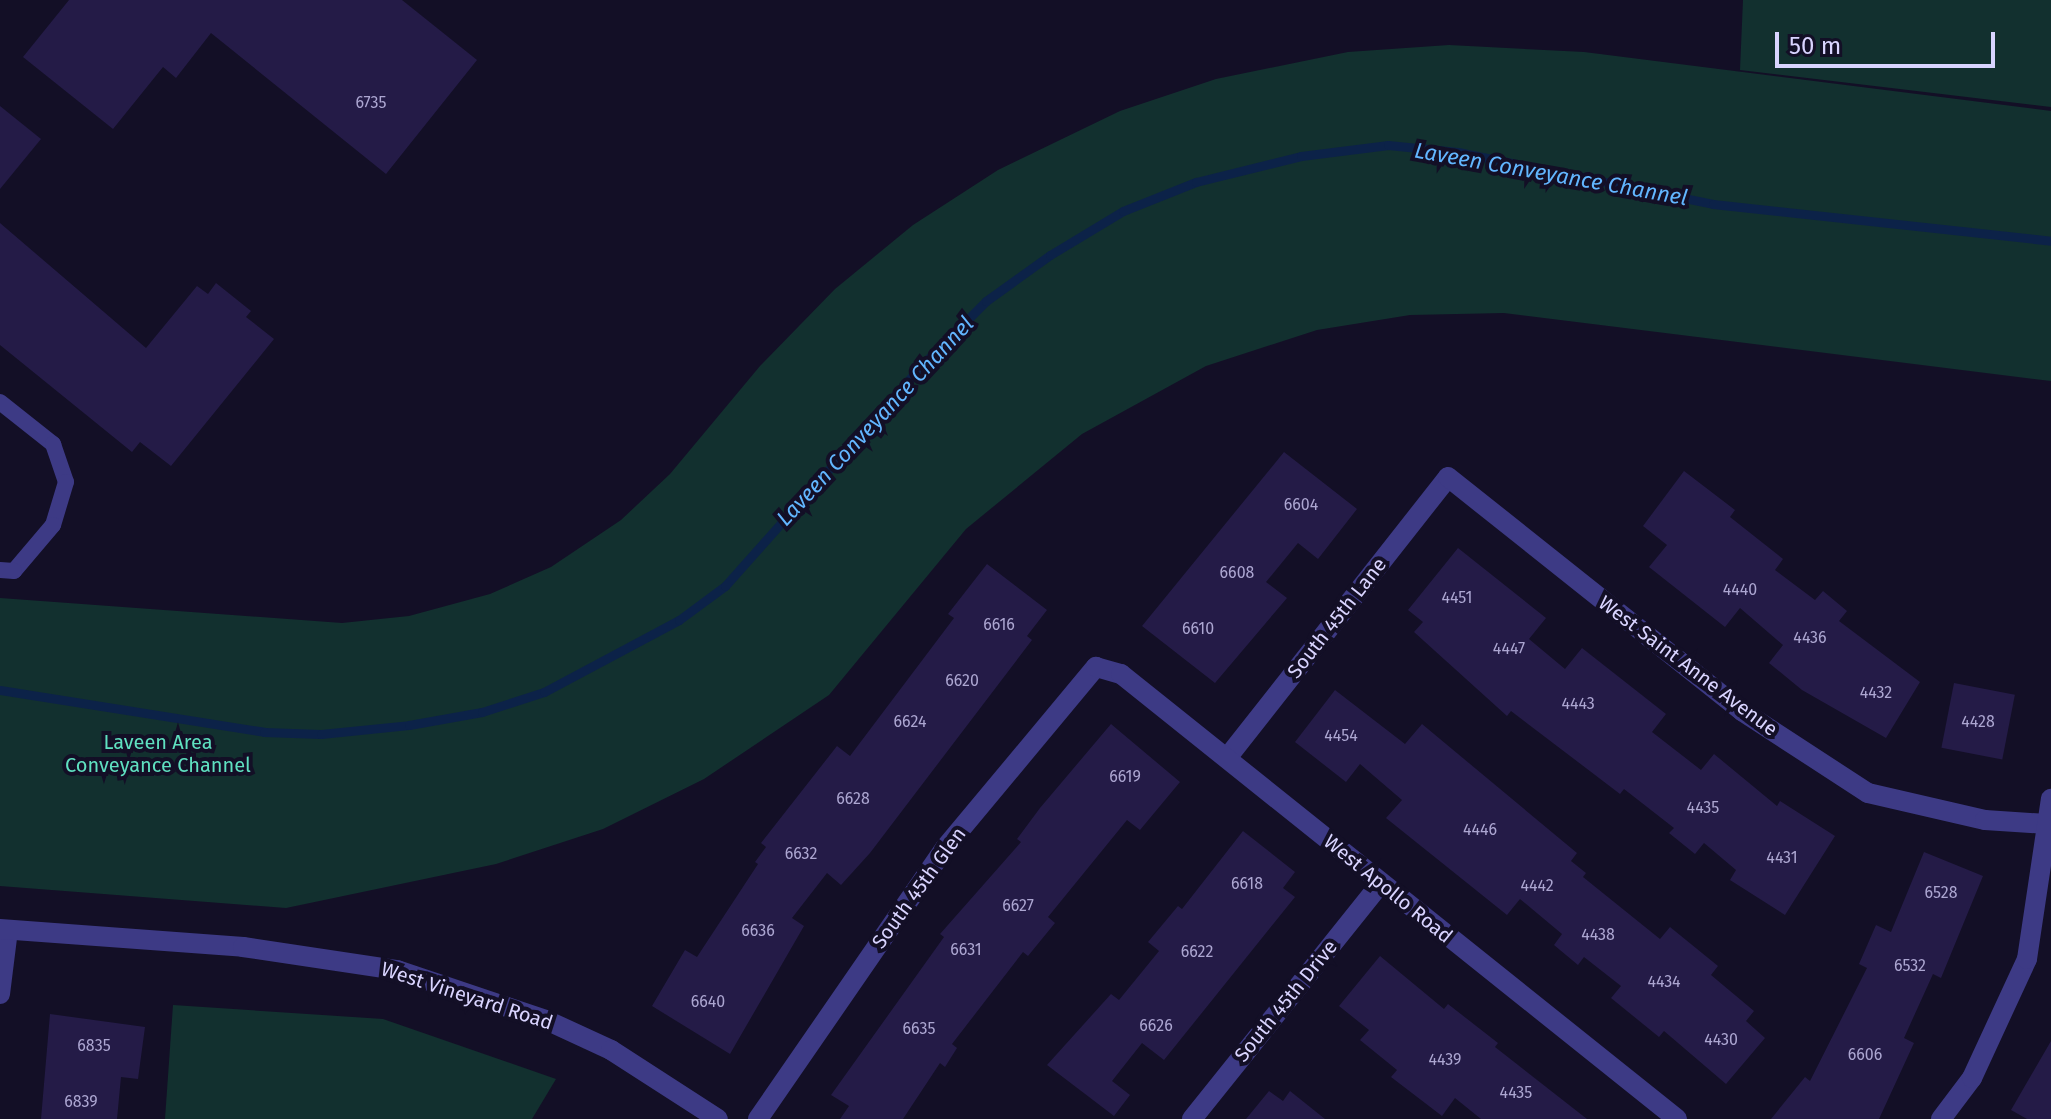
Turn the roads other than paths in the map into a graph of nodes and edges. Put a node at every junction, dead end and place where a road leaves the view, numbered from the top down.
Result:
1 (0, 402) edge
2 (1448, 477) joint
3 (0, 570) edge
4 (1096, 667) joint
5 (1227, 758) junction
6 (2051, 799) edge
7 (2047, 824) junction
8 (1381, 883) junction
9 (4, 930) edge
10 (0, 994) edge
11 (718, 1119) edge
12 (758, 1119) edge
13 (1192, 1119) edge
14 (1677, 1119) edge
15 (1941, 1119) edge

1 - 3 lane
2 - 5 street, South 45th Lane
2 - 7 street, West Saint Anne Avenue
4 - 5 street, West Apollo Road
4 - 12 street, South 45th Glen
5 - 8 street, West Apollo Road
6 - 7 street
7 - 15 street
8 - 13 street, South 45th Drive
8 - 14 street, West Apollo Road
9 - 10 street
9 - 11 street, West Vineyard Road

